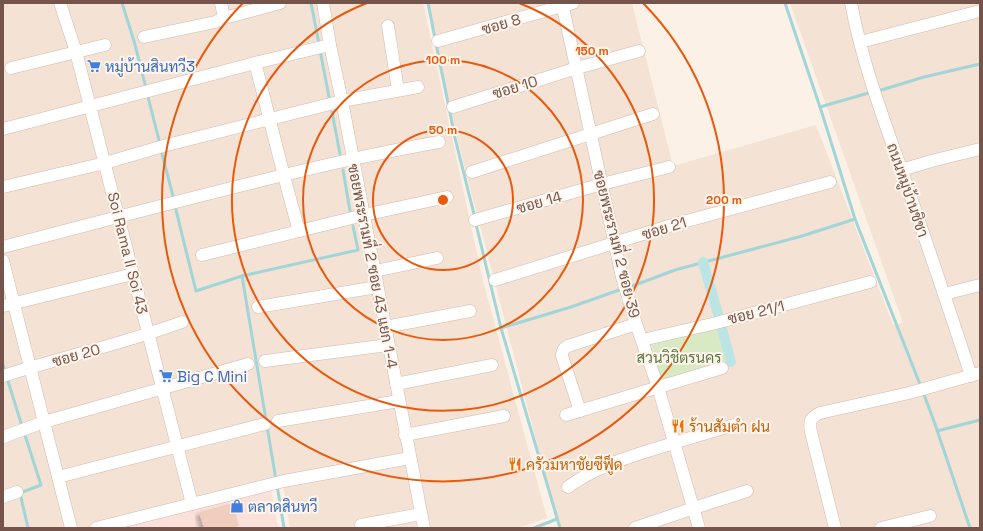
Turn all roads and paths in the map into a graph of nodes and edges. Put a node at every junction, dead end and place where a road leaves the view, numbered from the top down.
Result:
1 (60, 3) edge
2 (220, 3) edge
3 (280, 3) edge
4 (323, 3) edge
5 (851, 3) edge
6 (566, 4) edge
7 (980, 11) edge
8 (224, 18) junction
9 (388, 26) dead end
10 (144, 37) dead end
11 (438, 41) dead end
12 (860, 42) junction
13 (105, 44) dead end
14 (330, 45) junction
15 (639, 51) dead end
16 (76, 52) junction
17 (255, 63) junction
18 (11, 68) dead end
19 (577, 68) junction
20 (418, 87) dead end
21 (398, 90) junction
22 (342, 101) junction
23 (90, 106) junction
24 (453, 106) dead end
25 (653, 114) dead end
26 (270, 120) junction
27 (3, 129) edge
28 (591, 133) junction
29 (439, 142) dead end
30 (980, 149) edge
31 (353, 159) junction
32 (105, 163) junction
33 (669, 167) dead end
34 (901, 170) junction
35 (472, 172) dead end
36 (283, 176) junction
37 (830, 182) dead end
38 (602, 184) junction
39 (3, 188) edge
40 (447, 197) dead end
41 (364, 215) junction
42 (119, 217) junction
43 (475, 220) dead end
44 (299, 231) junction
45 (615, 244) junction
46 (3, 246) edge
47 (202, 255) dead end
48 (437, 258) dead end
49 (3, 262) edge
50 (375, 271) junction
51 (133, 274) junction
52 (496, 280) dead end
53 (870, 282) dead end
54 (980, 285) edge
55 (378, 287) junction
56 (944, 294) junction
57 (8, 304) edge
58 (258, 307) dead end
59 (470, 311) dead end
60 (182, 322) dead end
61 (636, 324) junction
62 (385, 327) junction
63 (149, 334) junction
64 (642, 340) junction
65 (388, 345) junction
66 (265, 361) dead end
67 (248, 364) dead end
68 (492, 365) dead end
69 (30, 368) junction
70 (722, 368) dead end
71 (976, 374) edge
72 (8, 375) edge
73 (396, 384) junction
74 (658, 387) junction
75 (163, 389) junction
76 (399, 401) junction
77 (580, 411) junction
78 (566, 415) dead end
79 (504, 416) dead end
80 (278, 421) dead end
81 (44, 422) junction
82 (265, 424) dead end
83 (738, 424) dead end
84 (405, 434) junction
85 (3, 436) edge
86 (675, 443) junction
87 (178, 446) junction
88 (410, 458) junction
89 (58, 477) junction
90 (568, 487) dead end
91 (747, 491) dead end
92 (17, 492) dead end
93 (3, 497) edge
94 (192, 504) junction
95 (694, 508) junction
96 (421, 514) junction
97 (930, 516) dead end
98 (361, 525) dead end
99 (71, 528) edge
100 (96, 528) edge
101 (424, 528) edge
102 (635, 528) edge
103 (699, 528) edge
104 (835, 528) edge
105 (881, 528) edge

1 - 16 street, Soi Rama II Soi 43
2 - 8 street
3 - 8 street
4 - 14 street, ซอยพระรามที่ 2 ซอย 43 แยก 1-4
5 - 12 street, ถนนหมู่บ้านชิชา
6 - 11 street, ซอย 8
6 - 19 street, ซอยพระรามที่ 2 ซอย 39
7 - 12 street
8 - 10 street
9 - 21 street
12 - 34 street, ถนนหมู่บ้านชิชา
13 - 16 street
14 - 17 street
14 - 22 street, ซอยพระรามที่ 2 ซอย 43 แยก 1-4
15 - 19 street, ซอย 10
16 - 18 street
16 - 23 street, Soi Rama II Soi 43
17 - 23 street
17 - 26 street
19 - 24 street, ซอย 10
19 - 28 street, ซอยพระรามที่ 2 ซอย 39
20 - 21 street
21 - 22 street
22 - 26 street
22 - 31 street, ซอยพระรามที่ 2 ซอย 43 แยก 1-4
23 - 27 street
23 - 32 street, Soi Rama II Soi 43
25 - 28 street
26 - 32 street
26 - 36 street
28 - 35 street
28 - 38 street, ซอยพระรามที่ 2 ซอย 39
29 - 31 street
30 - 34 street
31 - 36 street
31 - 41 street, ซอยพระรามที่ 2 ซอย 43 แยก 1-4
32 - 39 street
32 - 42 street, Soi Rama II Soi 43
33 - 38 street, ซอย 14
34 - 56 street, ถนนหมู่บ้านชิชา
36 - 42 street
36 - 44 street
37 - 45 street, ซอย 21
38 - 43 street, ซอย 14
38 - 45 street, ซอยพระรามที่ 2 ซอย 39
40 - 41 street
41 - 44 street
41 - 50 street, ซอยพระรามที่ 2 ซอย 43 แยก 1-4
42 - 46 street
42 - 51 street, Soi Rama II Soi 43
44 - 47 street
45 - 52 street, ซอย 21
45 - 61 street, ซอยพระรามที่ 2 ซอย 39
48 - 50 street
49 - 57 street
50 - 55 street, ซอยพระรามที่ 2 ซอย 43 แยก 1-4
51 - 57 street
51 - 63 street, Soi Rama II Soi 43
53 - 64 street, ซอย 21/1
54 - 56 street
55 - 58 street
55 - 62 street, ซอยพระรามที่ 2 ซอย 43 แยก 1-4
56 - 71 street, ถนนหมู่บ้านชิชา
57 - 69 street
59 - 62 street
60 - 63 street, ซอย 20
61 - 64 street, ซอยพระรามที่ 2 ซอย 39
61 - 77 street
62 - 65 street, ซอยพระรามที่ 2 ซอย 43 แยก 1-4
63 - 69 street, ซอย 20
63 - 75 street, Soi Rama II Soi 43
64 - 74 street, ซอยพระรามที่ 2 ซอย 39
65 - 66 street
65 - 73 street, ซอยพระรามที่ 2 ซอย 43 แยก 1-4
67 - 75 street
68 - 73 street
69 - 72 street, ซอย 20
69 - 81 street
70 - 74 street
71 - 104 street, ถนนหมู่บ้านชิชา
73 - 76 street, ซอยพระรามที่ 2 ซอย 43 แยก 1-4
74 - 77 street
74 - 86 street, ซอยพระรามที่ 2 ซอย 39
75 - 81 street
75 - 87 street, Soi Rama II Soi 43
76 - 80 street
76 - 84 street, ซอยพระรามที่ 2 ซอย 43 แยก 1-4
77 - 78 street
79 - 84 street
81 - 85 street
81 - 89 street
82 - 87 street
83 - 86 street
84 - 88 street, ซอยพระรามที่ 2 ซอย 43 แยก 1-4
86 - 90 street
86 - 95 street, ซอยพระรามที่ 2 ซอย 39
87 - 89 street
87 - 94 street, Soi Rama II Soi 43
88 - 94 street
88 - 96 street, ซอยพระรามที่ 2 ซอย 43 แยก 1-4
89 - 99 street
91 - 95 street
92 - 93 street
94 - 100 street
95 - 102 street
95 - 103 street, ซอยพระรามที่ 2 ซอย 39
96 - 98 street
96 - 101 street, ซอยพระรามที่ 2 ซอย 43 แยก 1-4
97 - 105 street

